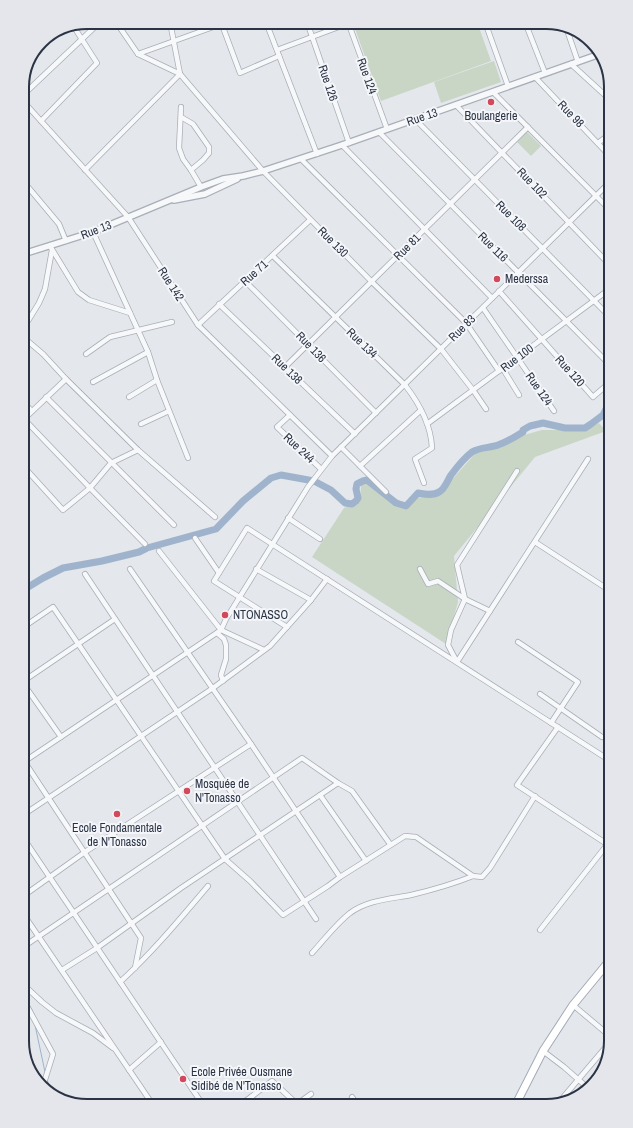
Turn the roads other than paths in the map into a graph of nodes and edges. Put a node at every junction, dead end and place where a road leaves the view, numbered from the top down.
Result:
1 (93, 29) edge
2 (121, 29) edge
3 (172, 29) edge
4 (204, 29) edge
5 (223, 29) edge
6 (269, 29) edge
7 (309, 29) edge
8 (333, 29) edge
9 (351, 29) edge
10 (488, 29) edge
11 (528, 29) edge
12 (76, 30) edge
13 (568, 33) edge
14 (312, 37) junction
15 (82, 40) junction
16 (174, 40) junction
17 (277, 50) junction
18 (138, 54) junction
19 (279, 56) junction
20 (595, 56) edge
21 (578, 62) junction
22 (572, 64) junction
23 (545, 73) junction
24 (180, 74) junction
25 (535, 77) junction
26 (508, 86) junction
27 (29, 89) edge
28 (493, 92) junction
29 (604, 94) edge
30 (456, 105) junction
31 (181, 107) dead end
32 (29, 108) edge
33 (180, 117) junction
34 (415, 119) junction
35 (41, 121) junction
36 (528, 127) junction
37 (387, 129) junction
38 (379, 132) junction
39 (604, 138) edge
40 (349, 143) junction
41 (598, 143) junction
42 (342, 145) junction
43 (604, 150) edge
44 (502, 153) junction
45 (317, 154) junction
46 (301, 158) junction
47 (85, 170) junction
48 (191, 170) junction
49 (263, 170) junction
50 (243, 176) junction
51 (475, 180) junction
52 (201, 187) junction
53 (29, 188) edge
54 (604, 189) edge
55 (596, 196) junction
56 (168, 201) junction
57 (450, 204) junction
58 (604, 204) edge
59 (128, 217) junction
60 (310, 220) junction
61 (569, 222) junction
62 (424, 230) junction
63 (93, 232) junction
64 (66, 241) junction
65 (51, 248) junction
66 (543, 248) junction
67 (29, 253) edge
68 (272, 256) junction
69 (398, 256) junction
70 (604, 259) edge
71 (518, 272) junction
72 (245, 281) junction
73 (372, 282) junction
74 (499, 291) junction
75 (604, 293) edge
76 (492, 298) junction
77 (594, 301) junction
78 (219, 304) junction
79 (482, 308) junction
80 (604, 311) edge
81 (130, 313) junction
82 (336, 317) junction
83 (29, 319) edge
84 (566, 321) junction
85 (172, 322) dead end
86 (466, 323) junction
87 (198, 325) junction
88 (139, 331) junction
89 (542, 340) junction
90 (29, 342) edge
91 (308, 345) junction
92 (441, 349) junction
93 (148, 352) junction
94 (86, 354) dead end
95 (517, 358) junction
96 (604, 358) edge
97 (285, 368) junction
98 (501, 370) junction
99 (66, 379) junction
100 (157, 380) junction
101 (93, 382) dead end
102 (405, 385) junction
103 (604, 387) edge
104 (473, 390) junction
105 (519, 395) dead end
106 (46, 397) junction
107 (129, 397) dead end
108 (29, 408) edge
109 (486, 409) dead end
110 (421, 410) junction
111 (32, 411) junction
112 (169, 411) junction
113 (554, 411) dead end
114 (376, 413) junction
115 (29, 414) edge
116 (290, 415) junction
117 (29, 424) edge
118 (141, 424) dead end
119 (427, 424) junction
120 (355, 434) junction
121 (341, 447) junction
122 (138, 450) junction
123 (332, 456) junction
124 (188, 458) dead end
125 (588, 459) dead end
126 (111, 463) junction
127 (360, 466) junction
128 (320, 471) junction
129 (517, 471) dead end
130 (29, 473) edge
131 (424, 483) dead end
132 (90, 488) junction
133 (386, 492) dead end
134 (215, 517) dead end
135 (288, 518) junction
136 (174, 525) dead end
137 (194, 538) dead end
138 (320, 539) dead end
139 (535, 542) junction
140 (145, 544) dead end
141 (272, 544) junction
142 (159, 551) dead end
143 (130, 569) dead end
144 (256, 569) junction
145 (420, 569) dead end
146 (219, 573) junction
147 (85, 574) dead end
148 (327, 579) junction
149 (604, 587) edge
150 (240, 597) junction
151 (464, 599) junction
152 (311, 600) junction
153 (490, 611) junction
154 (115, 619) junction
155 (29, 623) edge
156 (287, 627) junction
157 (219, 631) junction
158 (518, 642) dead end
159 (78, 644) junction
160 (264, 650) junction
161 (188, 652) junction
162 (457, 662) junction
163 (153, 676) junction
164 (29, 677) edge
165 (223, 681) junction
166 (213, 688) junction
167 (29, 692) edge
168 (540, 694) dead end
169 (116, 700) junction
170 (560, 709) junction
171 (177, 712) junction
172 (551, 723) junction
173 (558, 727) junction
174 (141, 736) junction
175 (602, 737) dead end
176 (61, 738) junction
177 (251, 744) junction
178 (604, 756) edge
179 (29, 760) edge
180 (29, 767) edge
181 (215, 768) junction
182 (274, 778) junction
183 (338, 782) junction
184 (179, 792) junction
185 (320, 795) junction
186 (535, 796) junction
187 (48, 797) junction
188 (238, 802) junction
189 (29, 811) edge
190 (296, 811) junction
191 (202, 826) junction
192 (260, 835) junction
193 (604, 841) edge
194 (390, 844) junction
195 (29, 846) edge
196 (604, 850) edge
197 (85, 852) junction
198 (225, 859) junction
199 (366, 861) junction
200 (473, 876) junction
201 (340, 877) junction
202 (50, 878) junction
203 (208, 886) dead end
204 (109, 889) junction
205 (29, 892) edge
206 (304, 901) junction
207 (73, 913) junction
208 (316, 919) dead end
209 (29, 922) edge
210 (131, 923) junction
211 (540, 930) dead end
212 (39, 936) junction
213 (29, 943) edge
214 (97, 948) junction
215 (312, 953) dead end
216 (135, 968) junction
217 (603, 969) edge
218 (62, 970) junction
219 (120, 982) junction
220 (29, 990) edge
221 (573, 1005) junction
222 (29, 1010) edge
223 (604, 1031) edge
224 (161, 1042) junction
225 (116, 1050) junction
226 (543, 1051) junction
227 (604, 1051) edge
228 (129, 1070) junction
229 (578, 1080) junction
230 (45, 1081) edge
231 (584, 1085) edge
232 (311, 1094) dead end
233 (564, 1096) edge
234 (251, 1097) joint
235 (149, 1099) edge
236 (199, 1099) edge
237 (248, 1099) edge
238 (292, 1099) edge
239 (304, 1099) edge
240 (519, 1099) edge

1 - 15 street
2 - 18 street
3 - 16 street
4 - 16 street
5 - 19 street
6 - 17 street
7 - 14 street, Rue 126
8 - 14 street
9 - 37 street, Rue 124
10 - 26 street
11 - 23 street
12 - 15 street
13 - 21 street
14 - 17 street
14 - 40 street, Rue 126
15 - 27 street
15 - 35 street
16 - 18 street
16 - 24 street
17 - 19 street
18 - 24 street
19 - 45 street
20 - 21 street, Rue 13
21 - 22 street, Rue 13
22 - 23 street, Rue 13
22 - 29 street
23 - 25 street, Rue 13
24 - 47 street
24 - 49 street, Rue 130
25 - 26 street, Rue 13
25 - 41 street, Rue 98
26 - 28 street, Rue 13
28 - 30 street, Rue 13
28 - 36 street
30 - 34 street, Rue 13
30 - 44 street, Rue 102
31 - 33 street
32 - 35 street, Rue 142
33 - 48 street
33 - 48 street
34 - 37 street, Rue 13
34 - 51 street, Rue 108
35 - 47 street, Rue 142
36 - 44 street, Rue 81
36 - 55 street
37 - 38 street, Rue 13
38 - 40 street, Rue 13
38 - 57 street, Rue 116
39 - 41 street
40 - 42 street, Rue 13
41 - 43 street, Rue 98
42 - 45 street, Rue 13
42 - 62 street
44 - 51 street, Rue 81
44 - 61 street, Rue 102
45 - 46 street, Rue 13
46 - 49 street, Rue 13
46 - 69 street
47 - 59 street, Rue 142
48 - 52 street
49 - 50 street, Rue 13
49 - 60 street, Rue 130
50 - 52 street, Rue 13
50 - 56 street, Rue 13
51 - 57 street, Rue 81
51 - 66 street, Rue 108
52 - 56 street, Rue 13
53 - 64 street
54 - 55 street, Rue 83
55 - 58 street
55 - 61 street, Rue 83
56 - 59 street, Rue 13
57 - 62 street, Rue 81
57 - 71 street, Rue 116
59 - 63 street, Rue 13
59 - 87 street, Rue 142
60 - 68 street, Rue 71
60 - 73 street, Rue 130
61 - 66 street, Rue 83
61 - 70 street, Rue 102
62 - 69 street, Rue 81
62 - 76 street
63 - 64 street, Rue 13
63 - 81 street
64 - 65 street, Rue 13
65 - 67 street, Rue 13
65 - 81 street
65 - 83 street
66 - 71 street, Rue 83
66 - 77 street, Rue 108
68 - 72 street, Rue 71
68 - 82 street, Rue 134
69 - 73 street, Rue 81
69 - 86 street
71 - 74 street, Rue 83
71 - 84 street, Rue 116
72 - 78 street, Rue 71
72 - 91 street, Rue 136
73 - 82 street, Rue 81
73 - 92 street, Rue 130
74 - 76 street, Rue 83
74 - 89 street, Rue 120
75 - 77 street, Rue 100
76 - 79 street, Rue 83
77 - 80 street, Rue 108
77 - 84 street, Rue 100
78 - 87 street, Rue 71
78 - 97 street, Rue 138
79 - 86 street, Rue 83
79 - 95 street, Rue 124
81 - 88 street
82 - 91 street, Rue 81
82 - 102 street, Rue 134
84 - 89 street, Rue 100
84 - 96 street, Rue 116
85 - 88 street
86 - 92 street, Rue 83
86 - 98 street
87 - 116 street, Rue 142
88 - 93 street
88 - 94 street
89 - 95 street, Rue 100
89 - 103 street, Rue 120
90 - 99 street
91 - 97 street, Rue 81
91 - 114 street, Rue 136
92 - 102 street, Rue 83
92 - 104 street, Rue 130
93 - 100 street
93 - 101 street
95 - 98 street, Rue 100
95 - 113 street, Rue 124
97 - 120 street, Rue 138
98 - 104 street, Rue 100
98 - 105 street
99 - 106 street
99 - 122 street
100 - 107 street
100 - 112 street
102 - 110 street, Rue 134
102 - 114 street, Rue 83
104 - 109 street, Rue 130
104 - 119 street, Rue 100
106 - 111 street
106 - 126 street
108 - 111 street
110 - 119 street, Rue 134
110 - 127 street
111 - 115 street
112 - 118 street
112 - 124 street
114 - 120 street, Rue 83
116 - 123 street, Rue 142
116 - 128 street, Rue 244
117 - 132 street
119 - 131 street, Rue 134
120 - 121 street, Rue 83
121 - 123 street, Rue 83
121 - 127 street
122 - 126 street
122 - 134 street
123 - 128 street, Rue 83
125 - 139 street
126 - 132 street
126 - 136 street
127 - 133 street
128 - 135 street, Rue 83
129 - 151 street
130 - 132 street
132 - 140 street
135 - 138 street
135 - 141 street, Rue 83
137 - 146 street
139 - 149 street
139 - 153 street
141 - 144 street, Rue 83
141 - 146 street
141 - 148 street
142 - 157 street
143 - 161 street
144 - 150 street, Rue 83
144 - 152 street
145 - 151 street
146 - 150 street
147 - 154 street
148 - 152 street
148 - 162 street
150 - 156 street
150 - 157 street, Rue 83
151 - 153 street
151 - 162 street
152 - 156 street
153 - 162 street
154 - 159 street
154 - 163 street
155 - 159 street
156 - 160 street
157 - 160 street
157 - 161 street
157 - 165 street
158 - 170 street
159 - 164 street
159 - 169 street
160 - 165 street
161 - 163 street
161 - 166 street
162 - 172 street
163 - 169 street
163 - 171 street
165 - 166 street
166 - 171 street
166 - 177 street
167 - 176 street
168 - 170 street
169 - 174 street
169 - 176 street
170 - 172 street
170 - 175 street
171 - 174 street
171 - 181 street
172 - 173 street
173 - 178 street
173 - 186 street
174 - 184 street
174 - 187 street
176 - 179 street
177 - 181 street
177 - 182 street
180 - 187 street
181 - 184 street
181 - 188 street
182 - 183 street
182 - 188 street
182 - 190 street
183 - 185 street
183 - 194 street
184 - 191 street
184 - 197 street
185 - 190 street
185 - 199 street
186 - 193 street
186 - 200 street
187 - 189 street
187 - 197 street
188 - 191 street
188 - 192 street
190 - 192 street
190 - 201 street
191 - 198 street
191 - 204 street
192 - 198 street
192 - 206 street
194 - 199 street
194 - 200 street
195 - 202 street
196 - 211 street
197 - 202 street
197 - 204 street
198 - 206 street
198 - 210 street
199 - 201 street
200 - 215 street
201 - 206 street
202 - 205 street
202 - 207 street
203 - 216 street
204 - 207 street
204 - 210 street
206 - 208 street
207 - 212 street
207 - 214 street
209 - 212 street
210 - 214 street
210 - 216 street
212 - 213 street
212 - 218 street
214 - 218 street
214 - 219 street
216 - 219 street
217 - 221 main road
218 - 225 street
219 - 224 street
220 - 225 street
221 - 223 street
221 - 226 main road
222 - 230 street
224 - 228 street
224 - 236 street
225 - 228 street
226 - 229 street
226 - 240 main road
227 - 229 street
228 - 235 street
229 - 231 street
229 - 233 street
232 - 239 street
234 - 237 street
234 - 238 street

